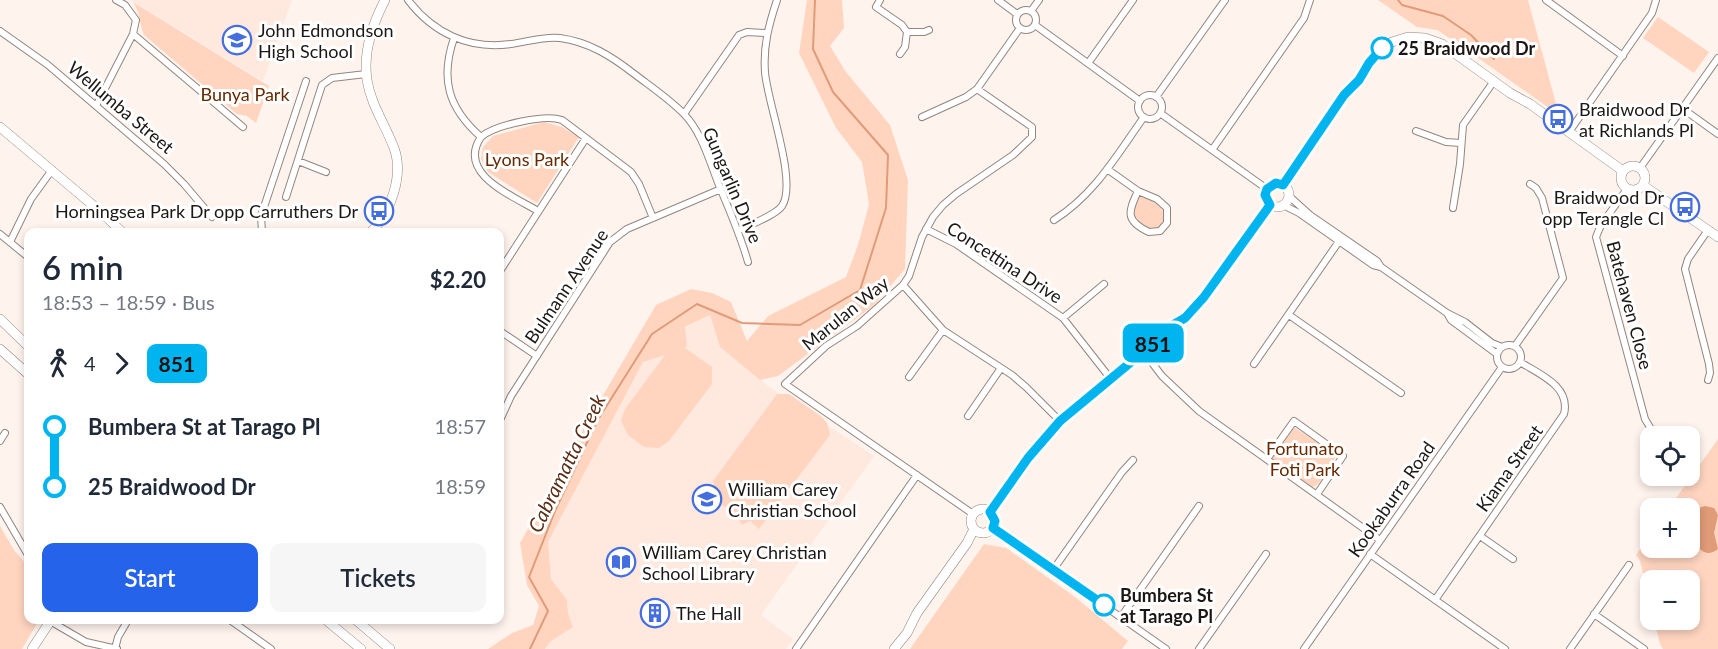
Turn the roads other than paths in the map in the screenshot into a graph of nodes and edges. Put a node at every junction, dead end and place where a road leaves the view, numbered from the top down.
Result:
1 (116, 0) edge
2 (385, 0) edge
3 (408, 0) edge
4 (777, 0) edge
5 (880, 0) edge
6 (998, 0) edge
7 (1039, 0) edge
8 (1133, 0) edge
9 (1225, 0) edge
10 (1310, 0) edge
11 (1546, 0) edge
12 (1656, 0) edge
13 (1031, 11) junction
14 (1017, 14) junction
15 (1035, 25) junction
16 (1020, 28) junction
17 (929, 30) dead end
18 (0, 31) edge
19 (907, 32) junction
20 (766, 33) junction
21 (133, 34) junction
22 (454, 38) junction
23 (900, 54) dead end
24 (1623, 56) junction
25 (1718, 58) edge
26 (1089, 62) junction
27 (366, 74) junction
28 (306, 81) dead end
29 (1494, 81) junction
30 (977, 89) junction
31 (1156, 97) junction
32 (1140, 100) junction
33 (96, 106) junction
34 (1683, 109) junction
35 (1160, 113) junction
36 (684, 114) junction
37 (922, 117) dead end
38 (1144, 117) junction
39 (0, 127) edge
40 (243, 127) dead end
41 (1416, 131) dead end
42 (1569, 132) junction
43 (1718, 134) edge
44 (481, 137) junction
45 (586, 138) junction
46 (1461, 143) junction
47 (1212, 150) junction
48 (298, 161) junction
49 (1640, 168) junction
50 (1107, 169) junction
51 (52, 170) junction
52 (1623, 171) junction
53 (326, 172) dead end
54 (1530, 184) dead end
55 (1283, 185) junction
56 (1644, 186) junction
57 (721, 189) junction
58 (1267, 189) junction
59 (1627, 189) junction
60 (1138, 191) junction
61 (1289, 196) junction
62 (286, 197) dead end
63 (1270, 205) junction
64 (1283, 205) junction
65 (1453, 208) dead end
66 (538, 211) junction
67 (212, 217) dead end
68 (653, 218) junction
69 (1054, 220) dead end
70 (117, 228) edge
71 (262, 228) edge
72 (375, 228) edge
73 (926, 229) junction
74 (1708, 230) junction
75 (738, 231) junction
76 (0, 234) edge
77 (1718, 237) edge
78 (1341, 239) junction
79 (10, 242) junction
80 (24, 254) edge
81 (748, 262) dead end
82 (504, 265) edge
83 (1104, 284) dead end
84 (903, 285) junction
85 (1447, 313) junction
86 (1289, 315) junction
87 (1063, 318) junction
88 (0, 319) edge
89 (943, 330) junction
90 (504, 334) edge
91 (24, 342) edge
92 (1515, 346) junction
93 (1502, 347) junction
94 (0, 349) edge
95 (1143, 351) junction
96 (1497, 354) junction
97 (537, 356) junction
98 (1520, 362) junction
99 (1254, 364) dead end
100 (1502, 367) junction
101 (1001, 368) junction
102 (24, 370) edge
103 (909, 377) dead end
104 (1110, 378) junction
105 (1708, 380) dead end
106 (1401, 393) dead end
107 (504, 409) edge
108 (968, 416) dead end
109 (1060, 421) junction
110 (1649, 426) edge
111 (5, 433) dead end
112 (0, 441) edge
113 (1133, 459) dead end
114 (1267, 459) junction
115 (917, 475) junction
116 (1317, 494) junction
117 (1199, 506) dead end
118 (0, 507) edge
119 (990, 512) junction
120 (973, 514) junction
121 (993, 528) junction
122 (974, 529) junction
123 (1480, 536) junction
124 (1380, 540) junction
125 (24, 543) edge
126 (21, 545) junction
127 (24, 549) edge
128 (1266, 554) dead end
129 (1370, 554) junction
130 (1513, 559) dead end
131 (1629, 565) dead end
132 (1053, 570) junction
133 (1435, 600) junction
134 (1594, 614) junction
135 (1120, 617) junction
136 (48, 624) edge
137 (57, 624) edge
138 (126, 624) edge
139 (236, 624) edge
140 (331, 624) edge
141 (361, 624) edge
142 (32, 649) edge
143 (116, 649) edge
144 (271, 649) edge
145 (361, 649) edge
146 (390, 649) edge
147 (796, 649) edge
148 (894, 649) edge
149 (1166, 649) edge
150 (1199, 649) edge
151 (1304, 649) edge
152 (1505, 649) edge
153 (1570, 649) edge
154 (1644, 649) edge

1 - 21 street
2 - 27 street
3 - 22 street, Gungarlin Drive
4 - 20 street
5 - 19 street
6 - 14 street
7 - 13 street
8 - 26 street
9 - 31 street
10 - 47 street
11 - 24 street
12 - 24 street
13 - 14 street
13 - 15 street
14 - 16 street
15 - 16 street
15 - 26 street
16 - 30 street
17 - 19 street
18 - 33 street, Wellumba Street
19 - 23 street
20 - 36 street
20 - 75 street
21 - 33 street
21 - 40 street
22 - 36 street, Gungarlin Drive
22 - 44 street
24 - 42 street
25 - 34 street
26 - 32 street
27 - 48 street
27 - 72 street
28 - 71 street
29 - 42 street
29 - 46 street
29 - 55 street
30 - 37 street
30 - 73 street, Marulan Way
31 - 32 street
31 - 35 street
32 - 38 street
33 - 67 street, Wellumba Street
34 - 43 street
34 - 49 street
35 - 38 street
35 - 47 street
36 - 57 street, Gungarlin Drive
38 - 50 street
39 - 51 street
41 - 46 street
42 - 52 street
44 - 45 street
44 - 66 street
45 - 66 street
45 - 68 street
46 - 65 street
47 - 58 street
48 - 53 street
48 - 62 street
49 - 52 street
49 - 56 street
50 - 60 street
50 - 69 street
51 - 70 street
51 - 79 street
52 - 59 street
54 - 92 street
55 - 58 street
55 - 61 street
56 - 59 street
56 - 74 street
57 - 68 street, Bulmann Avenue
57 - 75 street, Gungarlin Drive
58 - 63 street
59 - 110 street, Batehaven Close
60 - 60 street
61 - 64 street
61 - 78 street
63 - 64 street
63 - 95 street
64 - 78 street
66 - 82 street
68 - 97 street, Bulmann Avenue
73 - 84 street, Marulan Way
73 - 87 street, Concettina Drive
74 - 77 street
74 - 105 street
75 - 81 street, Gungarlin Drive
76 - 79 street
78 - 85 street
78 - 86 street
79 - 80 street
83 - 87 street
84 - 89 street
84 - 115 street, Marulan Way
85 - 93 street
85 - 96 street
86 - 99 street
86 - 106 street
87 - 104 street, Concettina Drive
88 - 91 street
89 - 101 street
89 - 103 street
90 - 97 street
92 - 93 street
92 - 98 street
93 - 96 street
94 - 102 street
95 - 104 street
95 - 114 street
96 - 100 street
97 - 107 street, Bulmann Avenue
98 - 100 street
98 - 123 street, Kiama Street
100 - 124 street, Kookaburra Road
101 - 108 street
101 - 109 street
104 - 109 street
109 - 119 street
111 - 112 street
113 - 132 street
114 - 116 street
114 - 116 street
115 - 120 street
115 - 147 street
116 - 124 street
117 - 135 street
118 - 126 street
119 - 120 street
119 - 121 street
120 - 122 street
121 - 122 street
121 - 132 street
122 - 148 street
123 - 130 street
123 - 133 street, Kiama Street
124 - 129 street, Kookaburra Road
125 - 126 street
126 - 127 street
128 - 150 street
129 - 133 street
129 - 151 street, Kookaburra Road
131 - 134 street
132 - 135 street
133 - 152 street
134 - 153 street
134 - 154 street
135 - 149 street
136 - 142 street
137 - 143 street
138 - 143 street
139 - 144 street
140 - 145 street
141 - 146 street

